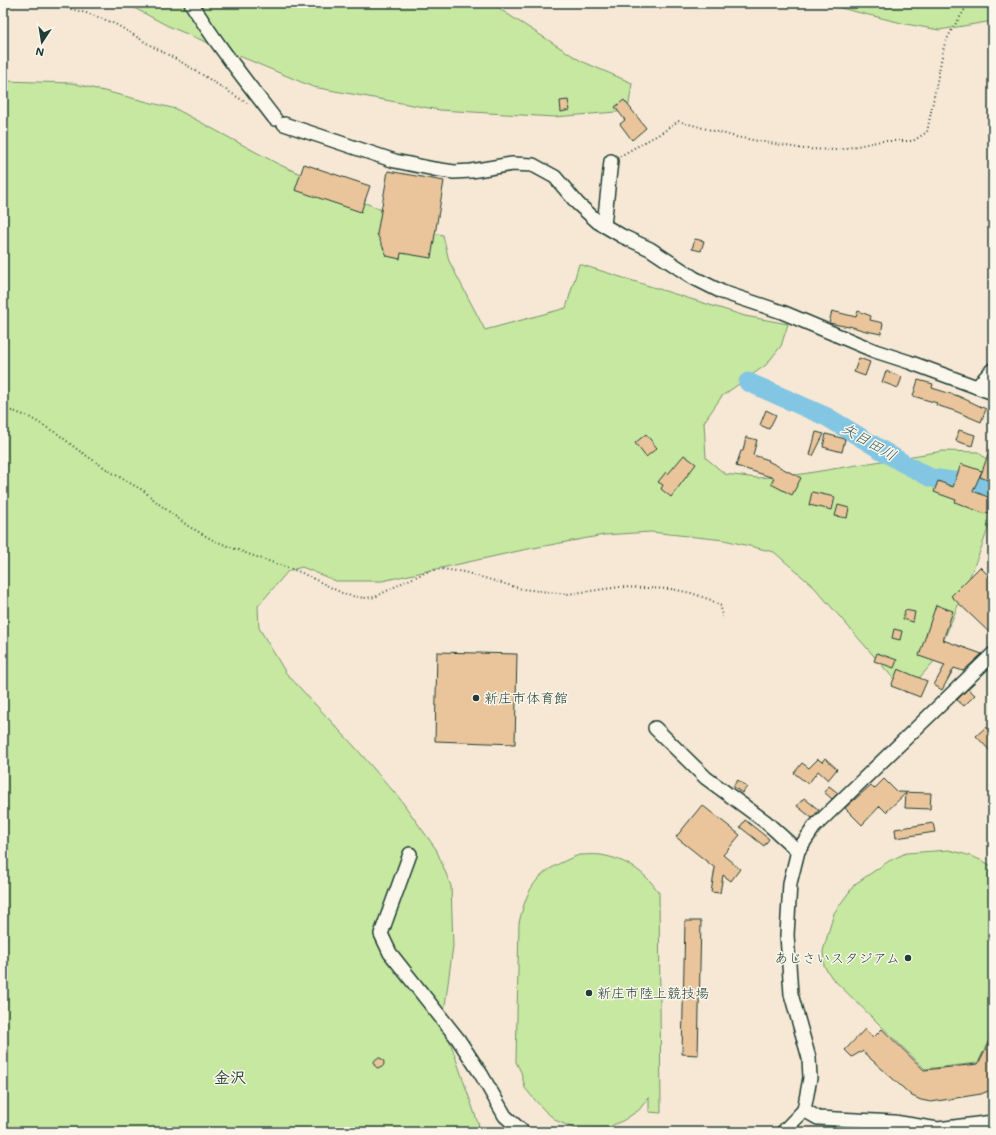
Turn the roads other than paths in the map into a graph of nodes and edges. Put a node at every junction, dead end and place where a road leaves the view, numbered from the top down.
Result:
1 (191, 3) edge
2 (611, 161) road end
3 (604, 225) junction
4 (993, 371) edge
5 (977, 387) junction
6 (993, 393) edge
7 (993, 654) edge
8 (655, 728) dead end
9 (798, 851) junction
10 (410, 854) dead end
11 (804, 1110) junction
12 (993, 1122) edge
13 (523, 1132) edge
14 (783, 1132) edge

1 - 3 street
2 - 3 street
3 - 5 street
4 - 5 street
5 - 6 street
7 - 9 street
8 - 9 street
9 - 11 street
10 - 13 street
11 - 12 street
11 - 14 street

